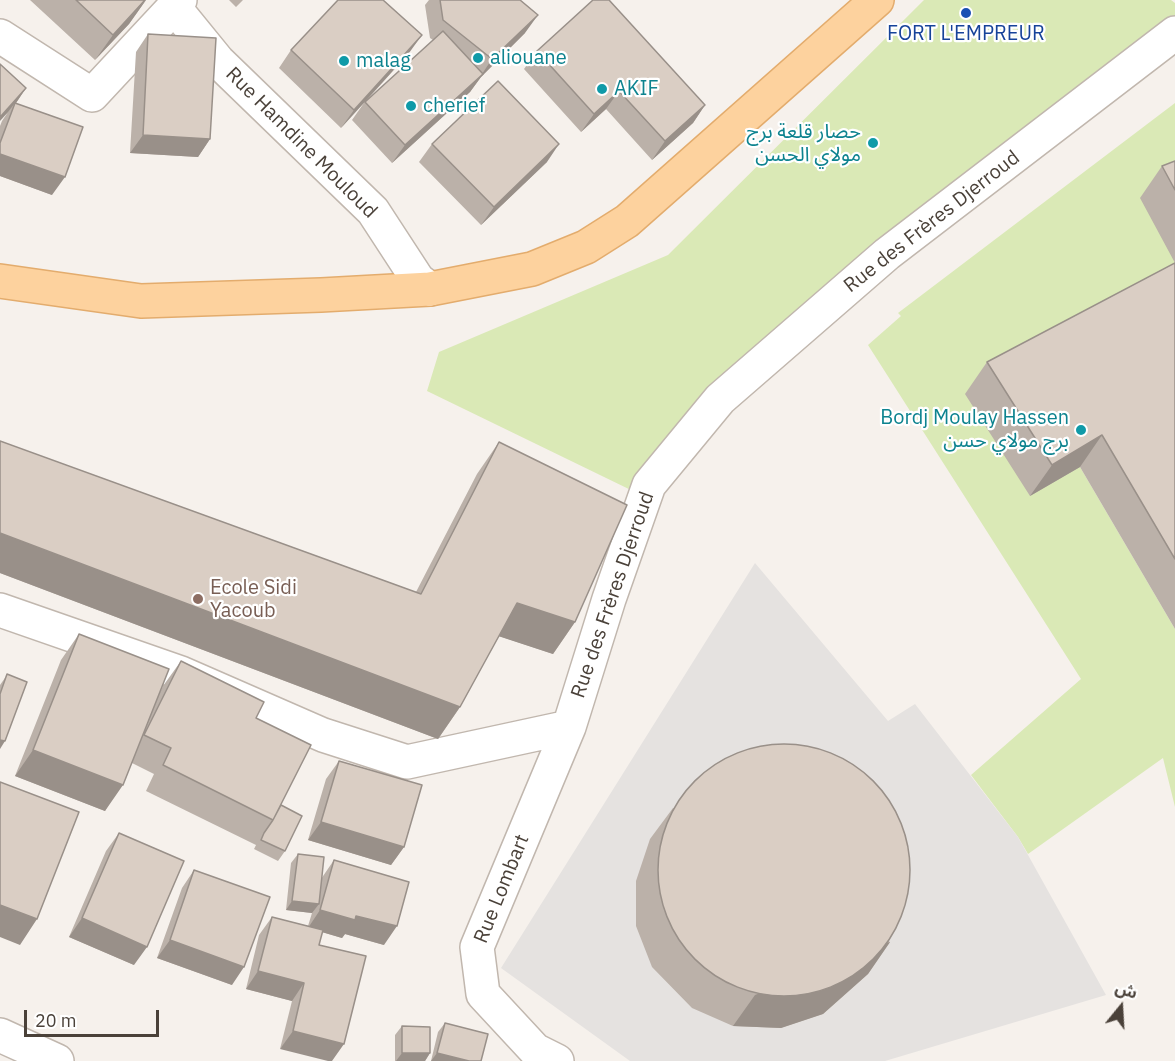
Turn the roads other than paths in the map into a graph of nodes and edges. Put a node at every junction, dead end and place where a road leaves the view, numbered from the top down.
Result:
1 (877, 0) edge
2 (177, 4) edge
3 (1175, 33) edge
4 (0, 36) edge
5 (0, 281) edge
6 (430, 289) junction
7 (0, 610) edge
8 (569, 727) junction
9 (0, 1035) edge
10 (57, 1061) edge
11 (557, 1061) edge

1 - 6 main road
2 - 4 street
2 - 6 street, Rue Hamdine Mouloud
3 - 8 street, Rue des Frères Djerroud
5 - 6 main road
7 - 8 street
8 - 11 street, Rue Lombart
9 - 10 street

